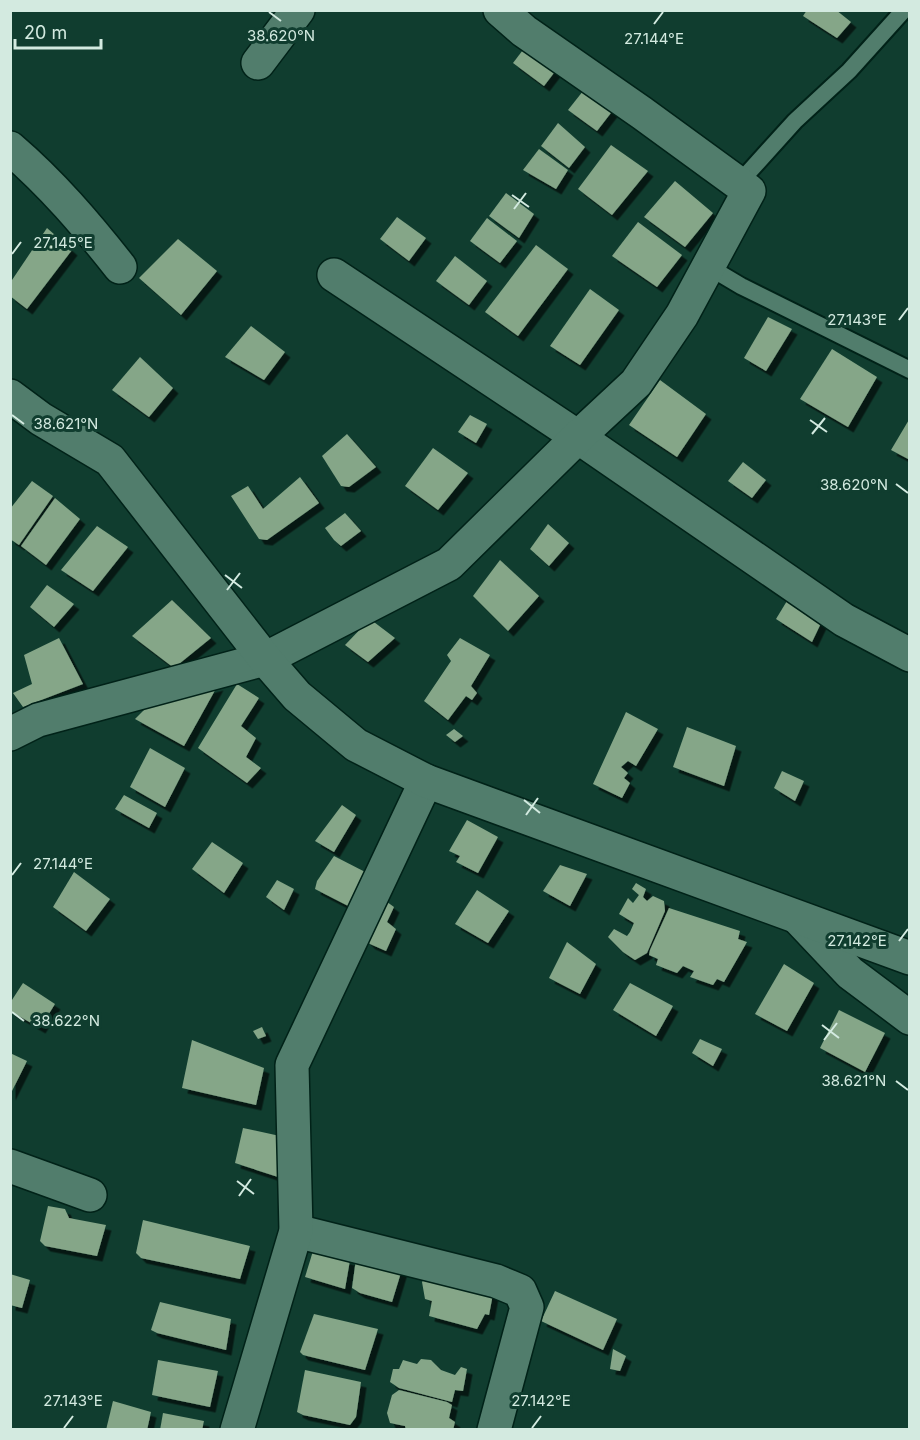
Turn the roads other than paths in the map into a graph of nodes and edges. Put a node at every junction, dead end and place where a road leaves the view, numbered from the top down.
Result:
1 (298, 10) edge
2 (500, 10) edge
3 (904, 10) edge
4 (258, 63) dead end
5 (10, 148) edge
6 (738, 184) junction
7 (120, 267) dead end
8 (709, 267) junction
9 (334, 275) dead end
10 (909, 370) edge
11 (10, 396) edge
12 (578, 437) junction
13 (909, 655) edge
14 (265, 660) junction
15 (10, 734) edge
16 (426, 781) junction
17 (799, 919) junction
18 (909, 958) edge
19 (909, 1018) edge
20 (10, 1166) edge
21 (90, 1195) dead end
22 (296, 1231) junction
23 (237, 1430) edge
24 (494, 1430) edge

1 - 4 street
2 - 6 street
3 - 6 lane
5 - 7 street
6 - 8 street
8 - 10 lane
8 - 12 street
9 - 12 street
11 - 14 street
12 - 13 street
12 - 14 street
14 - 15 street
14 - 16 street
16 - 17 street
16 - 22 street
17 - 18 street
17 - 19 street
20 - 21 street
22 - 23 street
22 - 24 street

